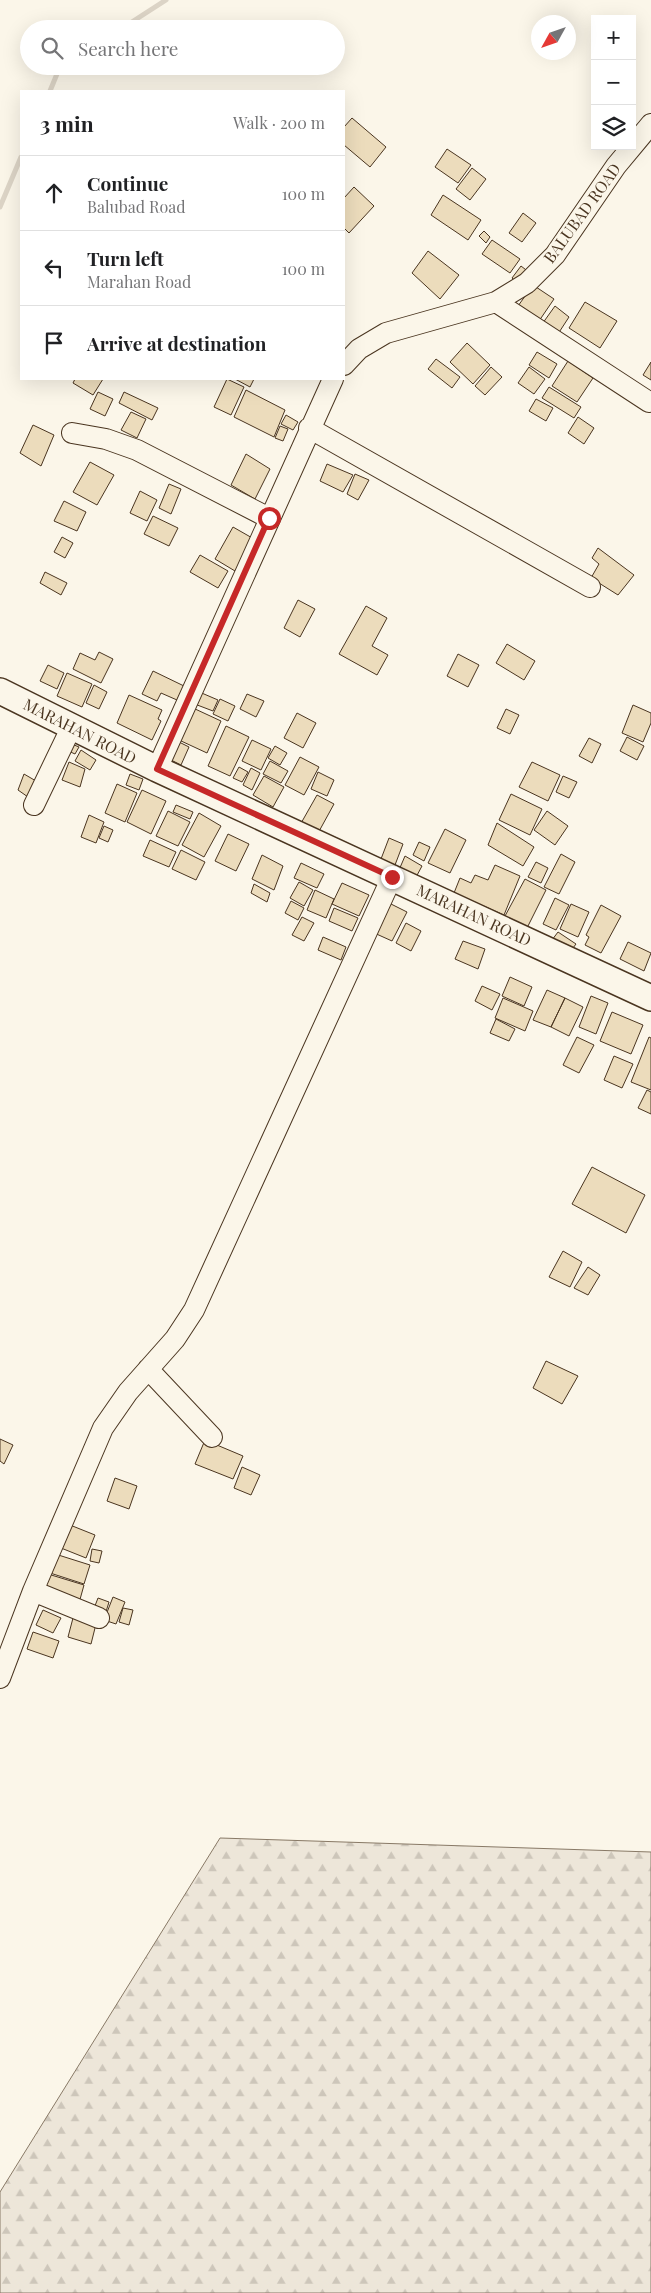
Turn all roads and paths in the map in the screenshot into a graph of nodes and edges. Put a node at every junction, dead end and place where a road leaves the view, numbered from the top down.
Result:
1 (651, 124) edge
2 (496, 302) junction
3 (345, 363) edge
4 (333, 380) edge
5 (649, 402) dead end
6 (310, 428) junction
7 (72, 433) dead end
8 (269, 518) junction
9 (590, 586) dead end
10 (0, 690) edge
11 (72, 726) junction
12 (157, 769) junction
13 (34, 804) dead end
14 (392, 877) junction
15 (651, 998) edge
16 (148, 1369) junction
17 (212, 1437) dead end
18 (33, 1591) junction
19 (99, 1618) dead end
20 (0, 1678) edge

1 - 2 street, BALUBAD ROAD
2 - 3 street, BALUBAD ROAD
2 - 5 street
4 - 6 street
6 - 8 street
6 - 9 street
7 - 8 street
8 - 12 street
10 - 11 main road, MARAHAN ROAD
11 - 12 main road, MARAHAN ROAD
11 - 13 street
12 - 14 main road, MARAHAN ROAD
14 - 15 main road, MARAHAN ROAD
14 - 16 street
16 - 17 street
16 - 18 street
18 - 19 street
18 - 20 street

